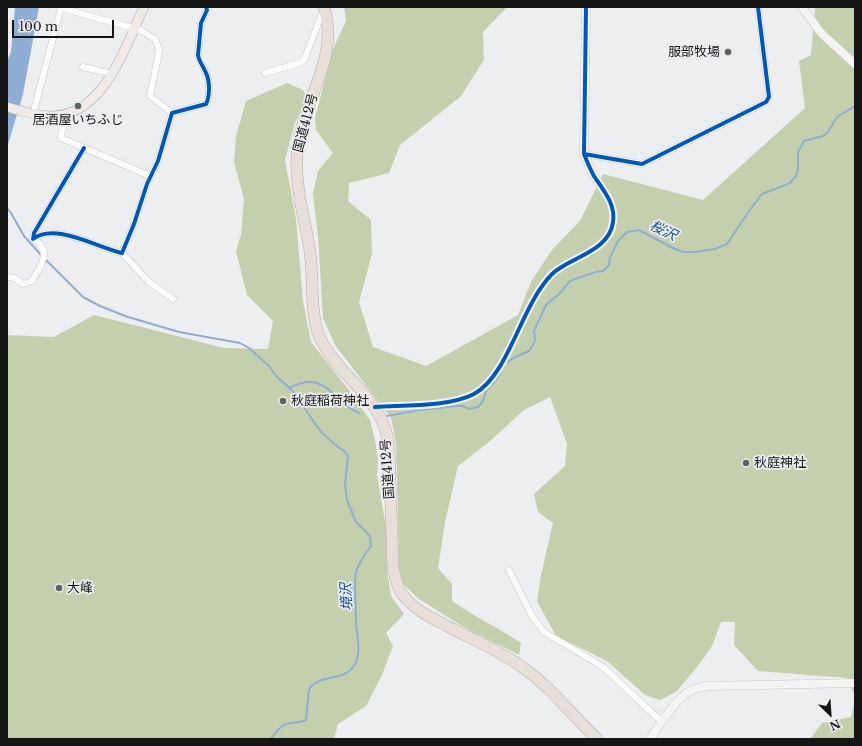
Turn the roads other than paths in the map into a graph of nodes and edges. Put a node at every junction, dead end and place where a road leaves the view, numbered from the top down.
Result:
1 (144, 7) edge
2 (206, 7) edge
3 (586, 7) edge
4 (758, 7) edge
5 (802, 7) edge
6 (61, 8) edge
7 (326, 11) edge
8 (134, 28) junction
9 (855, 64) edge
10 (83, 67) dead end
11 (264, 73) dead end
12 (112, 74) junction
13 (7, 107) edge
14 (172, 113) junction
15 (33, 114) junction
16 (66, 114) junction
17 (84, 148) junction
18 (584, 154) junction
19 (150, 176) junction
20 (33, 239) junction
21 (122, 253) junction
22 (7, 277) edge
23 (173, 299) dead end
24 (375, 407) junction
25 (509, 570) dead end
26 (855, 683) edge
27 (662, 722) junction
28 (596, 739) edge
29 (650, 739) edge

1 - 8 main road
2 - 14 street
3 - 18 street
4 - 18 street
5 - 9 street
6 - 8 street
6 - 15 street
7 - 11 street
7 - 24 highway, 国道412号
8 - 12 main road
8 - 14 street
10 - 12 street
12 - 16 main road
13 - 15 main road
14 - 19 street
15 - 16 main road
16 - 17 street
17 - 19 street
17 - 20 street
18 - 24 street
19 - 21 street
20 - 21 street
20 - 22 street
21 - 23 street
24 - 28 highway, 国道412号
25 - 27 street
26 - 27 street
27 - 29 street

